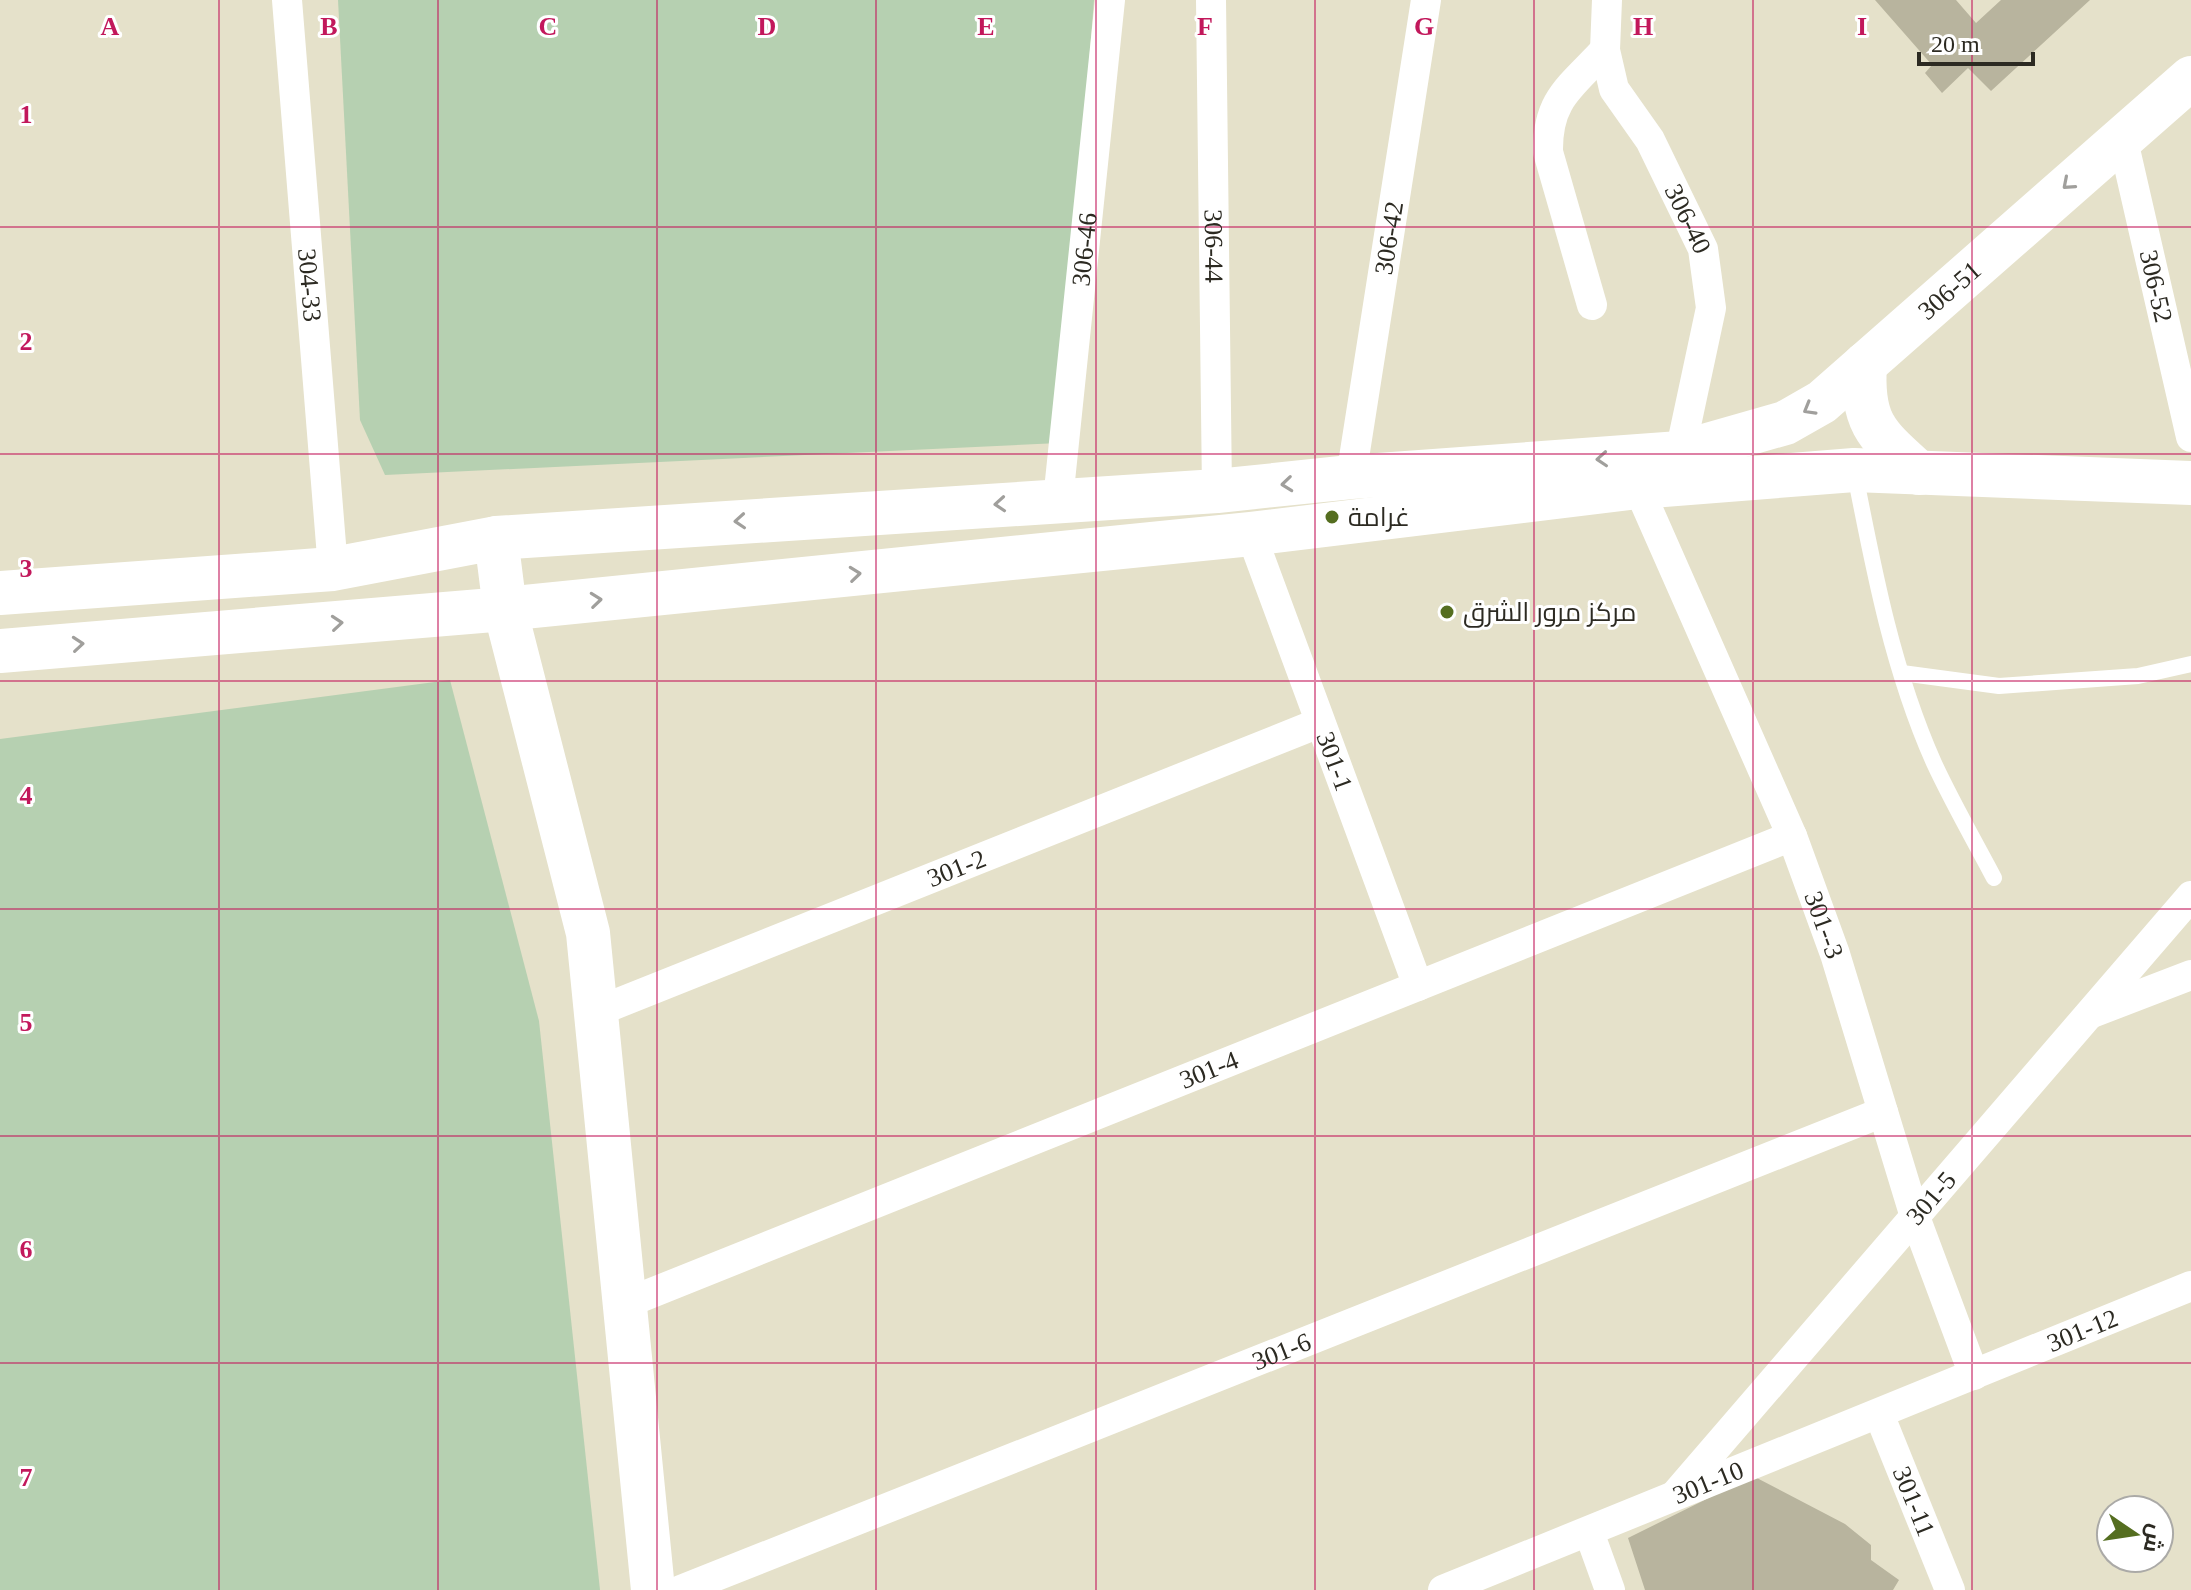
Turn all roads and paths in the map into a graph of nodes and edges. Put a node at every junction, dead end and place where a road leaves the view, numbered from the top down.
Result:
1 (287, 0) edge
2 (1110, 0) edge
3 (1211, 0) edge
4 (1426, 0) edge
5 (1607, 0) edge
6 (1605, 50) junction
7 (2191, 78) edge
8 (2122, 136) junction
9 (1592, 305) dead end
10 (1865, 364) junction
11 (2191, 437) edge
12 (1680, 453) junction
13 (1854, 470) junction
14 (1919, 473) junction
15 (1351, 477) junction
16 (2191, 483) edge
17 (1638, 487) junction
18 (1466, 488) junction
19 (1217, 491) junction
20 (1058, 500) junction
21 (1251, 534) junction
22 (496, 538) junction
23 (333, 569) junction
24 (0, 593) edge
25 (505, 609) junction
26 (0, 651) edge
27 (2191, 664) edge
28 (1902, 673) junction
29 (1319, 723) junction
30 (1792, 836) junction
31 (1994, 878) dead end
32 (2191, 896) edge
33 (2191, 975) edge
34 (1418, 986) junction
35 (596, 1012) junction
36 (2089, 1014) junction
37 (1883, 1112) junction
38 (1915, 1217) junction
39 (2191, 1286) edge
40 (624, 1304) junction
41 (1974, 1375) junction
42 (1879, 1414) junction
43 (1672, 1499) junction
44 (1589, 1532) junction
45 (653, 1590) edge
46 (681, 1590) edge
47 (1443, 1590) edge
48 (1610, 1590) edge
49 (1950, 1590) edge

1 - 23 street, 304-33
2 - 20 street, 306-46
3 - 19 street, 306-44
4 - 15 street, 306-42
5 - 6 street, 306-40
6 - 9 street
6 - 12 street, 306-40
7 - 8 main road, 306-51
8 -> 10 main road, 306-51
8 - 11 street, 306-52
10 -> 12 main road, 306-51
10 - 14 main road
12 -> 18 main road, 306-51
13 - 14 main road
13 - 17 main road
13 - 28 lane
14 - 16 main road
15 - 18 main road
15 -> 19 main road
17 - 18 main road
17 - 30 street, 301--3
18 - 21 main road
19 - 20 main road
20 -> 22 main road
25 -> 21 main road
21 - 29 street, 301-1
22 - 23 main road
22 - 25 main road
23 - 24 main road
26 -> 25 main road
25 - 35 main road
27 - 28 lane
28 - 31 lane
29 - 34 street, 301-1
29 - 35 street, 301-2
30 - 34 street, 301-4
30 - 37 street, 301--3
32 - 36 street, 301-5
33 - 36 street
34 - 40 street, 301-4
35 - 40 main road
36 - 38 street, 301-5
37 - 38 street, 301--3
37 - 46 street, 301-6
38 - 41 street, 301--3
38 - 43 street, 301-5
39 - 41 street, 301-12
40 - 45 main road
41 - 42 street, 301-10
42 - 43 street, 301-10
42 - 49 street, 301-11
43 - 44 street, 301-10
44 - 47 street, 301-10
44 - 48 street

